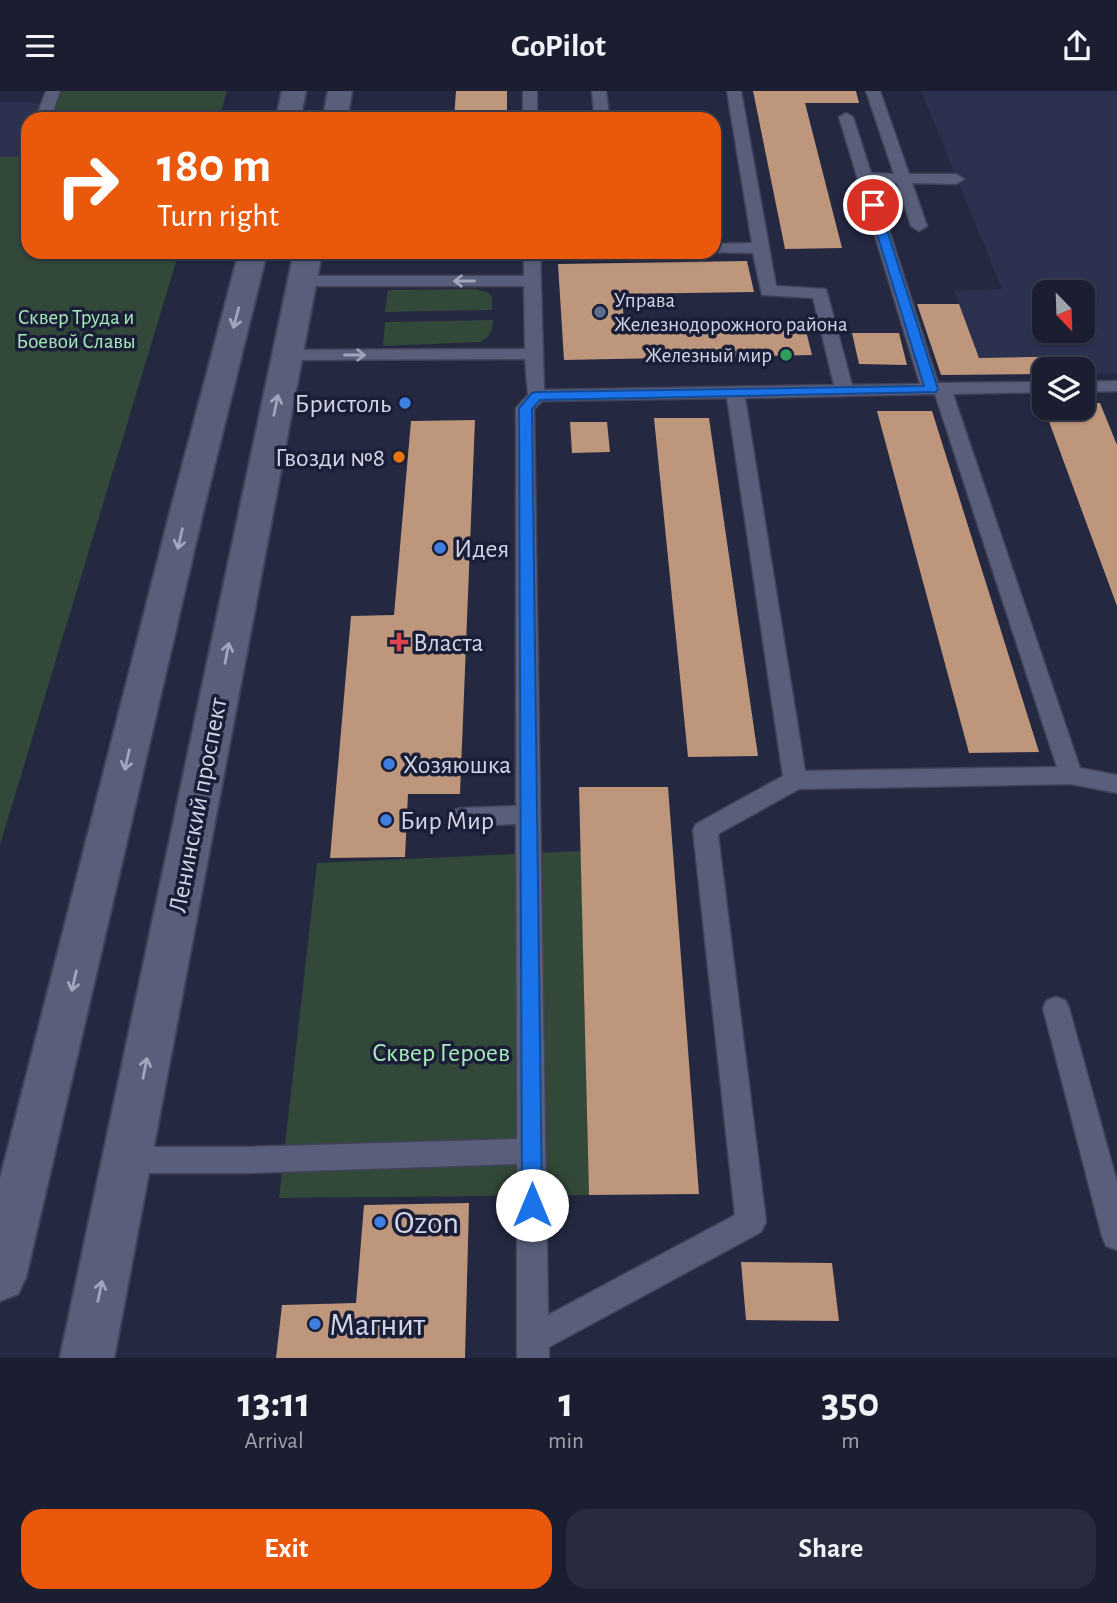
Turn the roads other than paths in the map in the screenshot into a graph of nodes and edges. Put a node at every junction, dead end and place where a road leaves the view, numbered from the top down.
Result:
1 (53, 91) edge
2 (295, 91) edge
3 (340, 91) edge
4 (530, 91) edge
5 (599, 91) edge
6 (734, 91) edge
7 (873, 91) edge
8 (45, 112) edge
9 (290, 112) edge
10 (336, 112) edge
11 (530, 112) edge
12 (602, 112) edge
13 (846, 117) dead end
14 (865, 178) junction
15 (903, 178) junction
16 (956, 179) dead end
17 (919, 226) dead end
18 (761, 248) junction
19 (721, 249) edge
20 (251, 259) edge
21 (532, 259) edge
22 (305, 267) edge
23 (532, 281) junction
24 (536, 354) junction
25 (286, 355) junction
26 (1117, 386) edge
27 (1032, 387) edge
28 (1095, 387) edge
29 (937, 389) junction
30 (844, 391) junction
31 (735, 393) junction
32 (537, 396) junction
33 (1071, 775) junction
34 (795, 781) junction
35 (1117, 784) edge
36 (529, 815) junction
37 (460, 817) dead end
38 (1056, 1008) dead end
39 (531, 1151) junction
40 (127, 1160) junction
41 (1117, 1236) edge
42 (0, 1277) edge
43 (533, 1348) edge
44 (87, 1358) edge

1 - 8 lane
2 - 9 main road
3 - 10 main road
4 - 11 lane
5 - 12 lane
6 - 18 lane
7 - 15 lane
13 - 14 lane
14 - 15 lane
14 - 29 lane
15 - 16 lane
15 - 17 lane
18 - 19 lane
18 - 30 lane
20 -> 42 main road
21 - 23 lane
23 -> 22 lane
22 - 25 main road, Ленинский проспект
23 - 24 lane
25 -> 24 lane
24 - 32 lane
40 -> 25 main road, Ленинский проспект
26 - 28 lane
27 - 29 lane
29 - 30 lane
29 - 33 lane
30 - 31 lane
31 - 32 lane
31 - 34 lane
32 - 36 lane
33 - 34 lane
33 - 35 lane
34 - 43 lane
36 - 37 lane
36 - 39 lane
38 - 41 lane
39 - 40 lane
39 - 43 lane
44 -> 40 main road, Ленинский проспект

